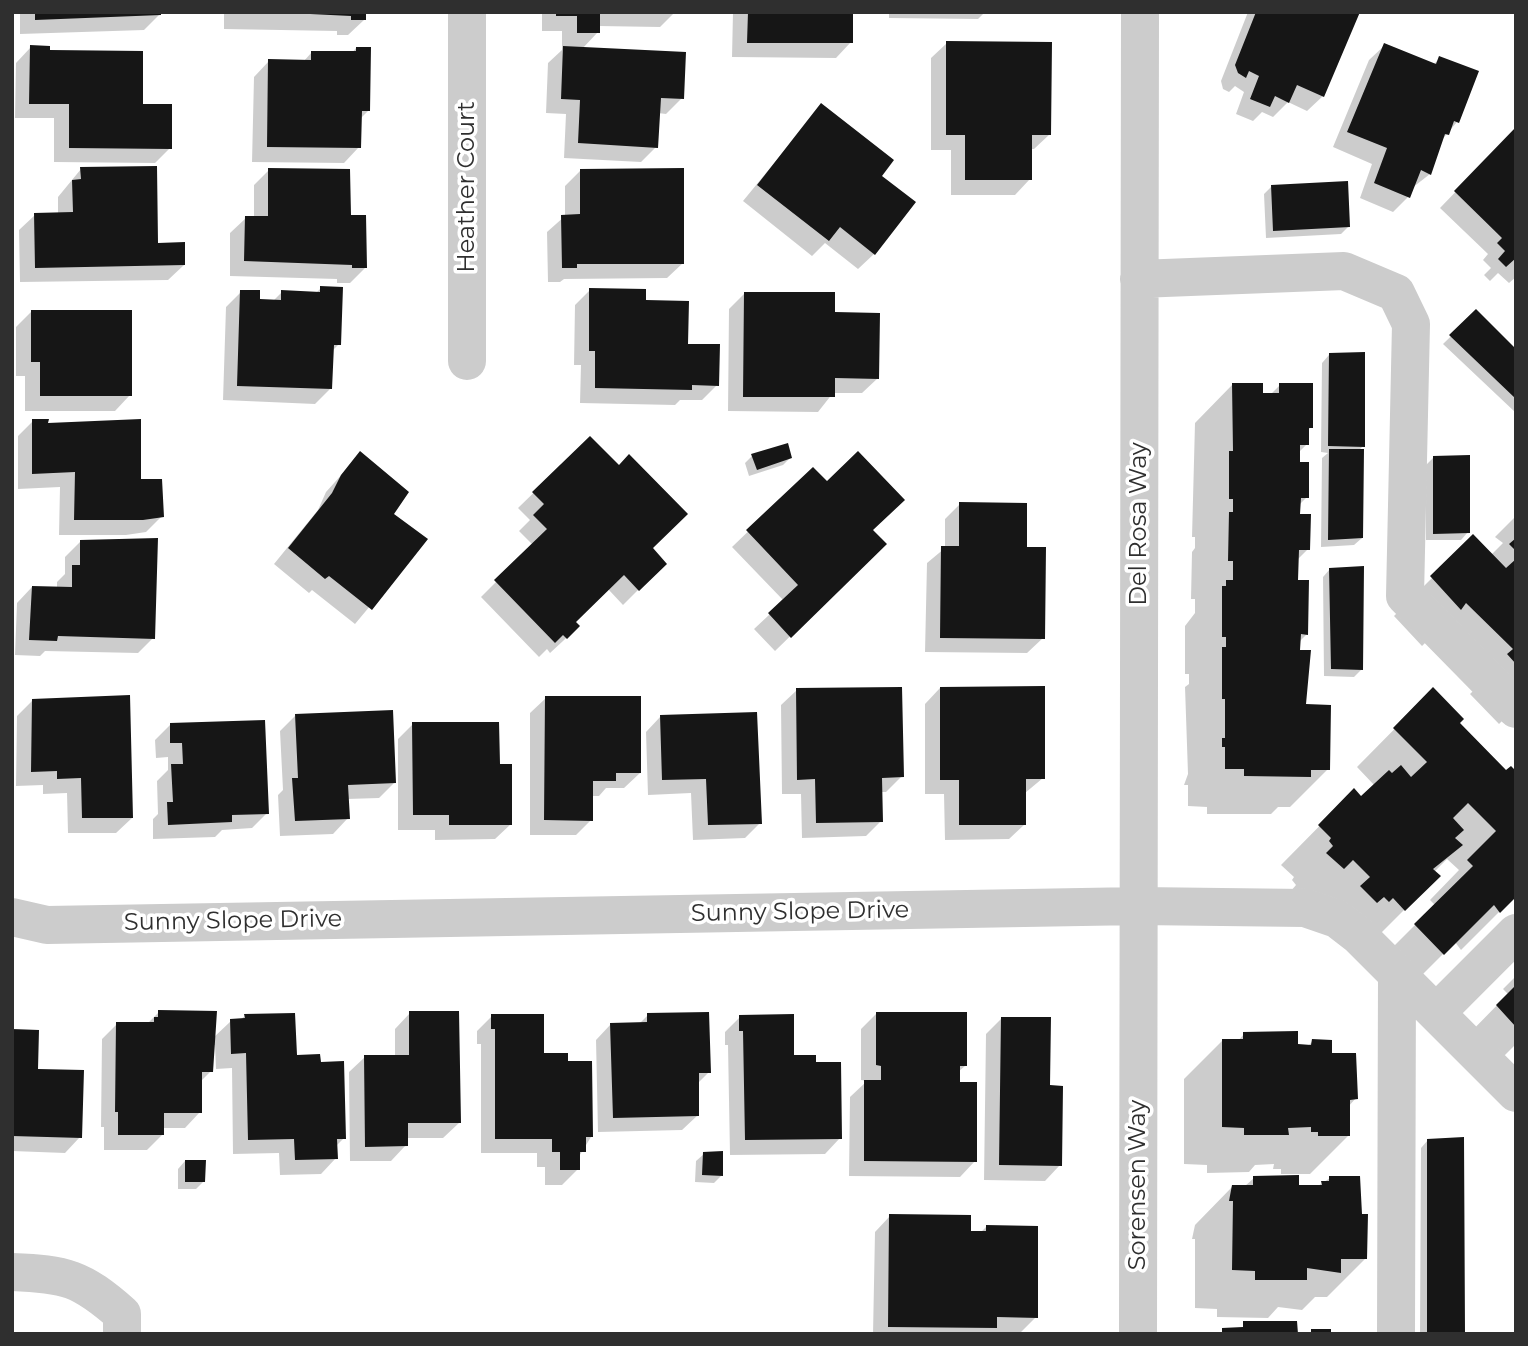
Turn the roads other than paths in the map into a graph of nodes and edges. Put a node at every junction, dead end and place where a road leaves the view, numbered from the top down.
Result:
1 (467, 12) edge
2 (1140, 12) edge
3 (1139, 279) junction
4 (467, 361) dead end
5 (1516, 709) edge
6 (1139, 906) junction
7 (12, 917) edge
8 (1516, 933) edge
9 (1397, 974) junction
10 (1436, 1013) junction
11 (1139, 1037) joint
12 (1516, 1093) edge
13 (12, 1272) edge
14 (122, 1334) edge
15 (1138, 1334) edge
16 (1396, 1334) edge

1 - 4 street, Heather Court
2 - 3 street, Del Rosa Way
3 - 5 street
3 - 6 street, Del Rosa Way
6 - 7 street, Sunny Slope Drive
6 - 9 street, Sunny Slope Drive
6 - 11 street, Del Rosa Way
8 - 10 street
9 - 10 street, Sunny Slope Drive
9 - 16 street
10 - 12 street, Sunny Slope Drive
11 - 15 street, Sorensen Way
13 - 14 street

